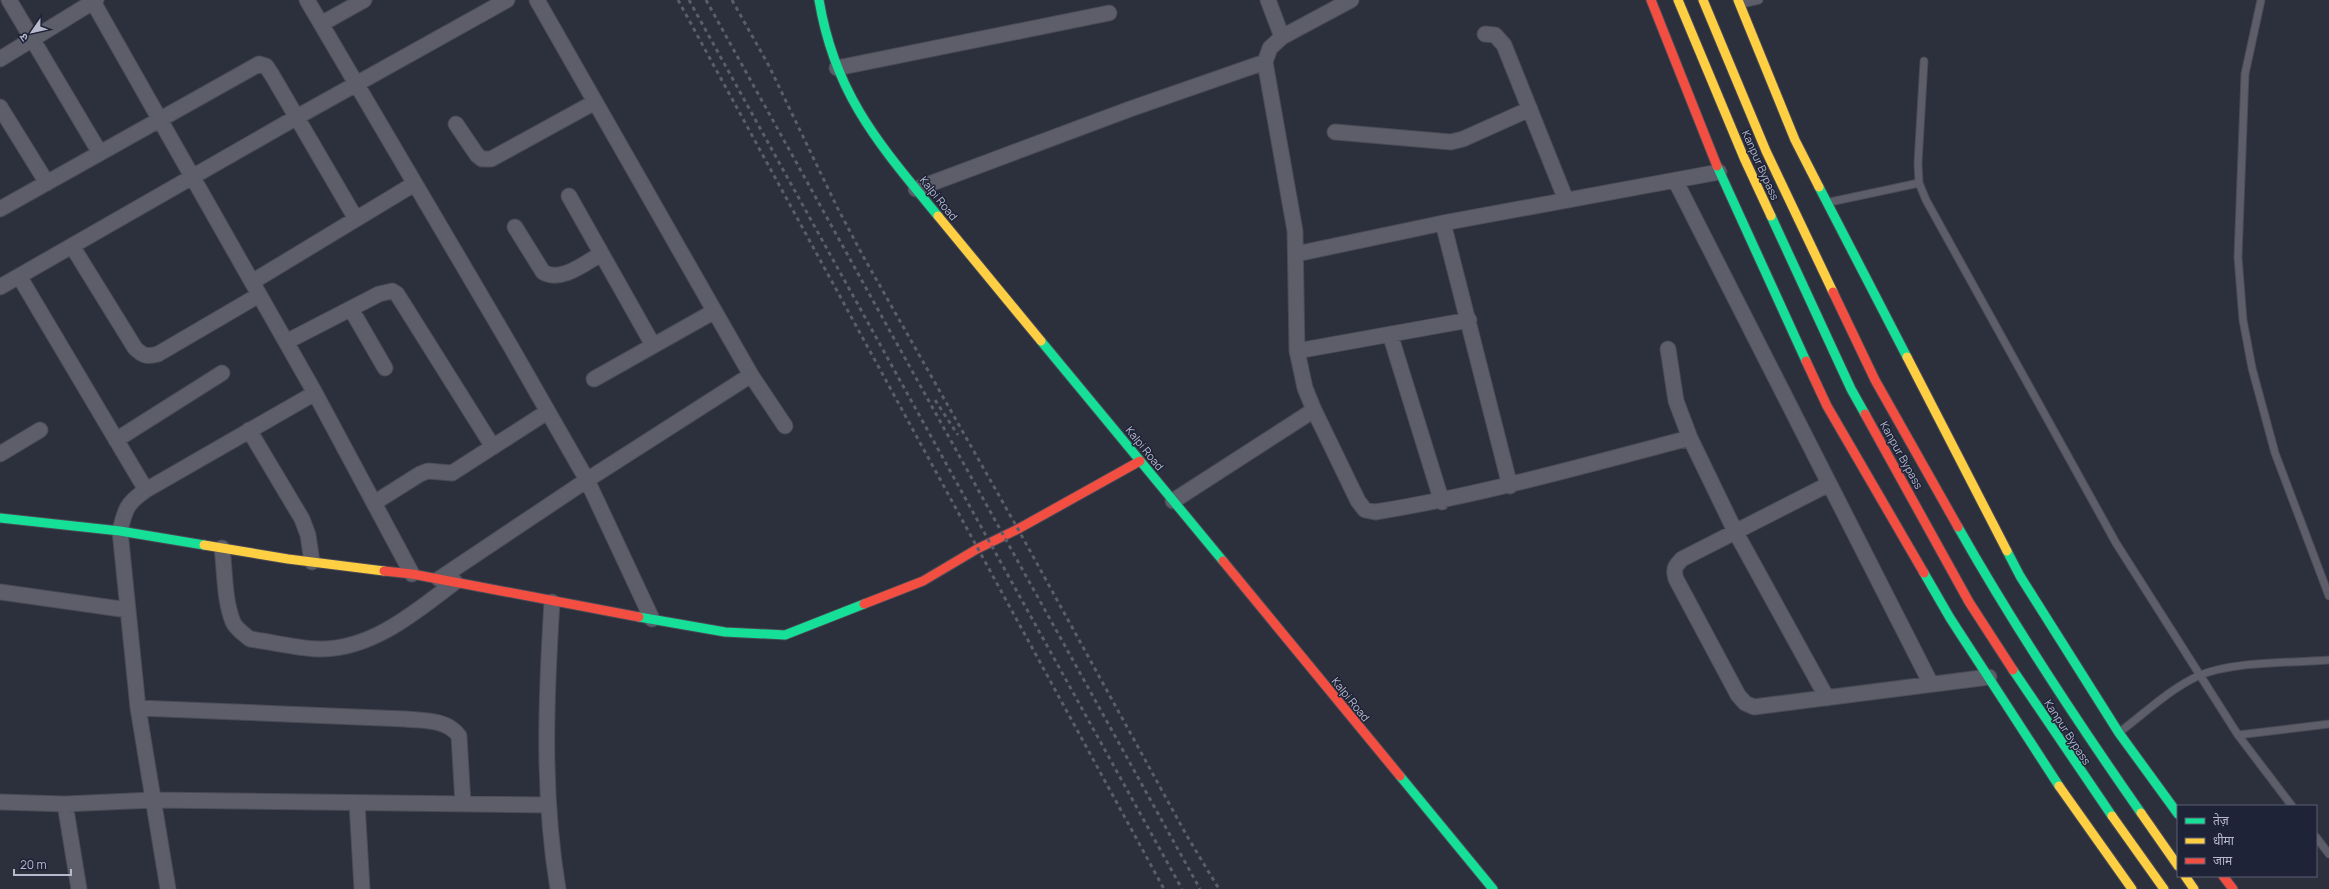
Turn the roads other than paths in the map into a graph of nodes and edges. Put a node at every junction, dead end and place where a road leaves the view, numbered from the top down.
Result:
1 (9, 0) edge
2 (307, 0) edge
3 (364, 0) edge
4 (507, 0) edge
5 (537, 0) edge
6 (819, 0) edge
7 (1268, 0) edge
8 (1351, 0) edge
9 (1651, 0) edge
10 (1678, 0) edge
11 (1703, 0) edge
12 (1759, 0) edge
13 (2261, 0) edge
14 (94, 1) edge
15 (1739, 2) edge
16 (1109, 13) dead end
17 (321, 24) junction
18 (1485, 34) dead end
19 (1282, 36) junction
20 (32, 39) junction
21 (0, 59) edge
22 (1924, 61) dead end
23 (1265, 62) junction
24 (837, 68) junction
25 (357, 85) junction
26 (595, 102) junction
27 (0, 107) edge
28 (1530, 109) junction
29 (297, 117) junction
30 (160, 119) junction
31 (456, 124) dead end
32 (1335, 132) dead end
33 (100, 153) junction
34 (1719, 172) junction
35 (194, 176) junction
36 (1675, 180) junction
37 (47, 183) junction
38 (1919, 183) junction
39 (414, 184) junction
40 (916, 189) junction
41 (569, 196) dead end
42 (1566, 200) junction
43 (1828, 203) junction
44 (0, 209) edge
45 (356, 219) junction
46 (1443, 223) junction
47 (515, 227) dead end
48 (72, 246) junction
49 (601, 254) junction
50 (1296, 254) junction
51 (19, 276) junction
52 (252, 282) junction
53 (0, 287) edge
54 (259, 295) junction
55 (351, 309) junction
56 (713, 312) junction
57 (1469, 320) junction
58 (1390, 334) junction
59 (286, 342) junction
60 (653, 345) junction
61 (1668, 349) dead end
62 (1297, 351) junction
63 (385, 368) dead end
64 (222, 373) dead end
65 (750, 375) junction
66 (594, 379) dead end
67 (315, 393) junction
68 (1314, 410) junction
69 (547, 412) junction
70 (785, 426) dead end
71 (40, 430) dead end
72 (248, 430) junction
73 (1690, 438) junction
74 (116, 440) junction
75 (492, 447) junction
76 (0, 454) edge
77 (1140, 461) junction
78 (586, 480) junction
79 (1829, 484) junction
80 (1510, 486) junction
81 (146, 490) junction
82 (1173, 501) junction
83 (1442, 502) junction
84 (374, 503) junction
85 (0, 518) edge
86 (120, 531) junction
87 (1735, 531) junction
88 (222, 548) junction
89 (312, 562) junction
90 (412, 574) junction
91 (439, 579) junction
92 (455, 582) junction
93 (0, 592) edge
94 (2329, 596) edge
95 (552, 602) junction
96 (128, 610) junction
97 (652, 619) junction
98 (2329, 660) edge
99 (2199, 676) junction
100 (1989, 677) junction
101 (1931, 684) junction
102 (1827, 698) junction
103 (138, 708) junction
104 (2329, 724) edge
105 (2119, 733) junction
106 (2238, 735) junction
107 (153, 800) junction
108 (0, 802) edge
109 (357, 803) junction
110 (65, 804) junction
111 (464, 804) junction
112 (548, 805) junction
113 (2291, 805) edge
114 (2177, 813) edge
115 (2317, 839) edge
116 (2329, 854) edge
117 (2177, 865) edge
118 (2186, 877) edge
119 (2224, 877) edge
120 (79, 889) edge
121 (168, 889) edge
122 (362, 889) edge
123 (558, 889) edge
124 (1493, 889) edge
125 (2132, 889) edge
126 (2164, 889) edge
127 (2194, 889) edge
128 (2233, 889) edge

1 - 20 street
2 - 17 street
3 - 17 street
4 - 25 street
5 - 26 street
6 - 24 main road, Kalpi Road
7 - 19 street
8 - 19 street
9 - 34 main road
10 - 126 main road, Kanpur Bypass
11 - 117 main road, Kanpur Bypass
12 - 15 lane
13 - 94 lane
14 - 20 street
14 - 30 street
15 - 43 main road
16 - 24 street
17 - 25 street
18 - 28 street
19 - 23 street
20 - 21 street
20 - 33 street
22 - 38 lane
23 - 40 street
23 - 50 street
24 - 40 main road, Kalpi Road
25 - 29 street
25 - 39 street
26 - 31 street
26 - 56 street
27 - 37 street
28 - 32 street
28 - 42 street
29 - 30 street
29 - 35 street
29 - 45 street
30 - 33 street
30 - 35 street
33 - 37 street
34 - 36 street
34 - 100 main road
35 - 48 street
35 - 52 street
36 - 42 street
36 - 79 street
37 - 44 street
38 - 43 lane
38 - 99 lane
39 - 45 street
39 - 69 street
40 - 77 main road, Kalpi Road
41 - 49 street
42 - 46 street
43 - 105 main road
45 - 52 street
46 - 50 street
46 - 57 street
47 - 49 street
48 - 51 street
48 - 54 street
49 - 60 street
50 - 62 street
51 - 53 street
51 - 74 street
52 - 54 street
54 - 59 street
55 - 59 street
55 - 63 street
55 - 75 street
56 - 60 street
56 - 65 street
57 - 58 street
57 - 80 street
58 - 62 street
58 - 83 street
59 - 67 street
60 - 66 street
61 - 73 street
62 - 68 street
64 - 74 street
65 - 70 street
65 - 78 street
67 - 72 street
67 - 84 street
68 - 82 street
68 - 83 street
69 - 75 street
69 - 78 street
71 - 76 street
72 - 81 street
72 - 89 street
73 - 80 street
73 - 87 street
74 - 81 street
75 - 84 street
77 - 82 main road, Kalpi Road
77 - 97 main road
78 - 91 street
78 - 97 street
79 - 87 street
79 - 101 street
80 - 83 street
81 - 86 street
82 - 124 main road, Kalpi Road
84 - 90 street
85 - 86 main road
86 - 88 main road
86 - 96 street
87 - 102 street
87 - 102 street
88 - 89 main road
88 - 92 street
89 - 90 main road
90 - 91 main road
91 - 92 main road
92 - 95 main road
93 - 96 street
95 - 97 main road
95 - 112 street
96 - 103 street
98 - 99 lane
99 - 105 lane
99 - 106 lane
100 - 101 street
100 - 125 main road
101 - 102 street
103 - 107 street
103 - 111 street
104 - 106 lane
105 - 114 main road
106 - 113 lane
107 - 109 street
107 - 110 street
107 - 121 street
108 - 110 street
109 - 111 street
109 - 122 street
110 - 120 street
111 - 112 street
112 - 123 street
115 - 116 lane
118 - 127 main road
119 - 128 main road

